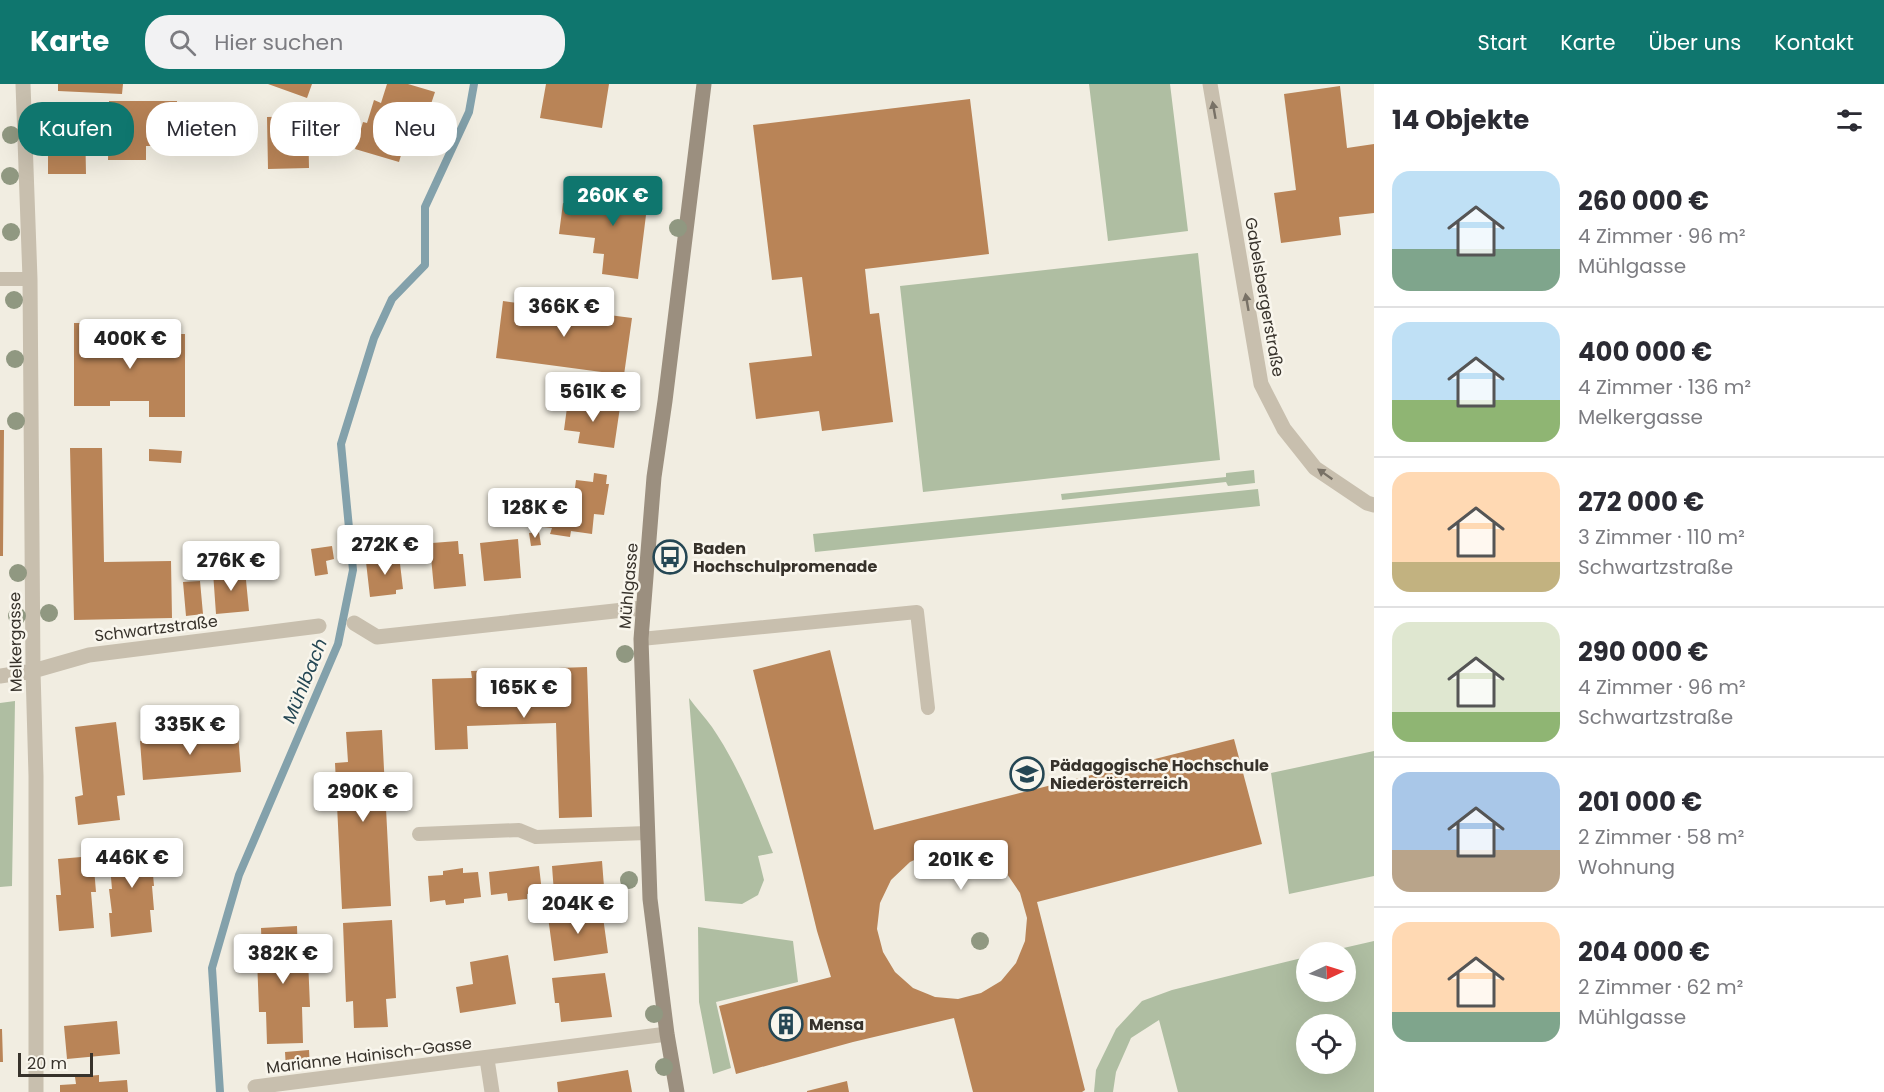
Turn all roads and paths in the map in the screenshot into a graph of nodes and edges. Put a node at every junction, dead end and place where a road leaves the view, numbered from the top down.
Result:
1 (23, 84) edge
2 (704, 84) edge
3 (1210, 84) edge
4 (0, 279) edge
5 (30, 279) junction
6 (1374, 505) edge
7 (642, 608) junction
8 (354, 623) dead end
9 (319, 626) dead end
10 (641, 639) junction
11 (33, 671) junction
12 (0, 676) edge
13 (928, 708) dead end
14 (647, 833) junction
15 (419, 834) dead end
16 (667, 1034) junction
17 (487, 1059) junction
18 (255, 1087) dead end
19 (36, 1092) edge
20 (492, 1092) edge
21 (677, 1092) edge

1 - 5 street, Melkergasse
2 - 7 street, Mühlgasse
6 -> 3 street, Gabelsbergerstraße
4 - 5 lane
5 - 11 street, Melkergasse
7 - 8 street
7 - 10 street, Mühlgasse
9 - 11 street, Schwartzstraße
10 - 13 lane
10 - 14 street, Mühlgasse
11 - 12 street, Schwartzstraße
11 - 19 street, Melkergasse
14 - 15 lane
14 - 16 street, Mühlgasse
16 - 17 street, Marianne Hainisch-Gasse
16 - 21 street, Mühlgasse
17 - 18 street, Marianne Hainisch-Gasse
17 - 20 street, Marianne Hainisch-Gasse

